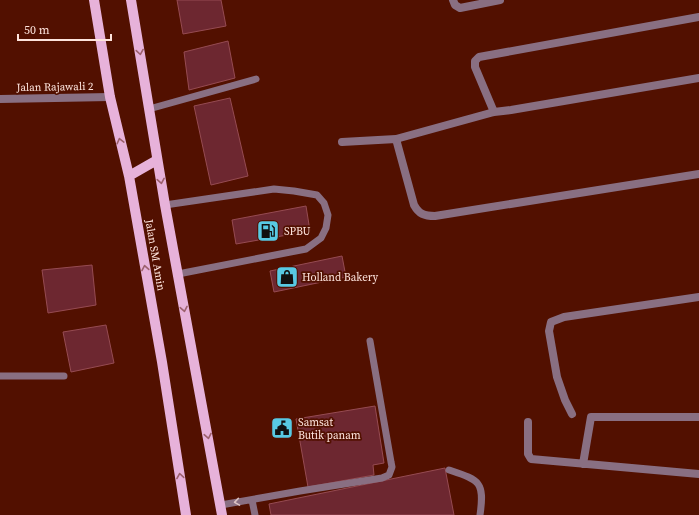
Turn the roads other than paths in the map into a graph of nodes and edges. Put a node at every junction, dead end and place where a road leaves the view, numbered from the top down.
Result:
1 (94, 0) edge
2 (131, 0) edge
3 (453, 0) edge
4 (500, 0) edge
5 (699, 17) edge
6 (699, 78) edge
7 (256, 79) dead end
8 (110, 97) junction
9 (0, 99) edge
10 (149, 109) junction
11 (494, 112) junction
12 (396, 139) junction
13 (342, 142) dead end
14 (157, 160) junction
15 (699, 174) edge
16 (129, 176) junction
17 (165, 205) junction
18 (178, 274) junction
19 (699, 298) edge
20 (370, 341) dead end
21 (0, 376) edge
22 (64, 376) dead end
23 (572, 414) dead end
24 (699, 417) edge
25 (528, 422) dead end
26 (583, 464) junction
27 (449, 470) dead end
28 (699, 474) edge
29 (252, 500) junction
30 (221, 505) junction
31 (186, 515) edge
32 (222, 515) edge
33 (255, 515) edge
34 (480, 515) edge

1 - 8 main road, Jalan SM Amin
2 -> 10 main road, Jalan SM Amin
3 - 4 street
5 - 11 street
6 - 11 street
7 - 10 lane
8 - 9 street, Jalan Rajawali 2
16 -> 8 main road, Jalan SM Amin
10 - 14 main road, Jalan SM Amin
11 - 12 street
12 - 13 street
12 - 15 street
14 - 16 main road
14 -> 17 main road, Jalan SM Amin
31 -> 16 main road, Jalan SM Amin
17 - 18 main road, Jalan SM Amin
17 - 18 lane
18 -> 30 main road, Jalan SM Amin
19 - 23 street
20 - 29 lane
21 - 22 lane
24 - 26 street
25 - 26 street
26 - 28 street
27 - 34 lane
29 -> 30 lane
29 - 33 lane
30 - 32 main road, Jalan SM Amin

